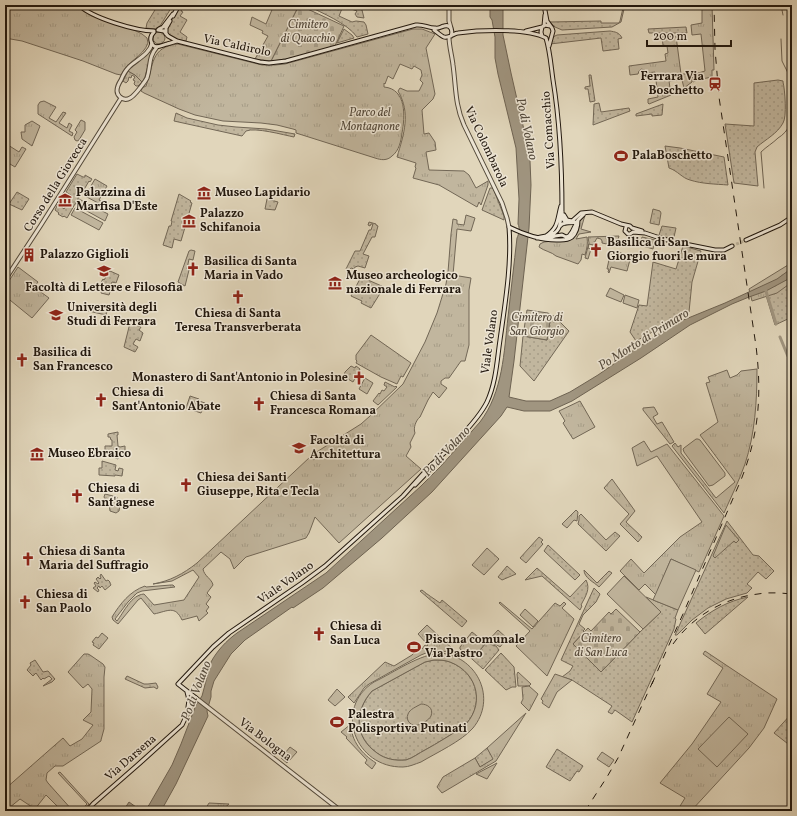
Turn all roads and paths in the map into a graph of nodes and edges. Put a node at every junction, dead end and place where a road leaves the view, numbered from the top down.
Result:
1 (79, 5) edge
2 (179, 5) edge
3 (449, 5) edge
4 (544, 5) edge
5 (449, 13) junction
6 (545, 13) junction
7 (173, 14) junction
8 (543, 26) junction
9 (550, 26) junction
10 (443, 27) junction
11 (431, 28) junction
12 (451, 29) junction
13 (145, 31) junction
14 (156, 31) junction
15 (520, 32) junction
16 (461, 33) junction
17 (167, 35) junction
18 (441, 35) junction
19 (450, 36) junction
20 (552, 36) junction
21 (544, 37) junction
22 (151, 38) junction
23 (177, 42) junction
24 (152, 43) junction
25 (165, 44) junction
26 (158, 47) junction
27 (450, 48) junction
28 (549, 48) junction
29 (121, 98) junction
30 (562, 203) junction
31 (562, 212) junction
32 (587, 212) junction
33 (792, 217) edge
34 (578, 220) junction
35 (568, 223) junction
36 (559, 227) junction
37 (509, 228) junction
38 (572, 231) junction
39 (562, 236) junction
40 (544, 238) junction
41 (746, 240) tunnel mouth
42 (732, 246) tunnel mouth
43 (5, 280) edge
44 (178, 684) joint
45 (186, 690) junction
46 (197, 699) junction
47 (186, 717) junction
48 (86, 811) edge
49 (341, 811) edge

1 - 13 main road, Via Caldirolo
2 - 7 main road
3 - 5 main road
4 - 6 main road, Via Comacchio
5 - 10 main road
5 - 12 main road
6 - 8 main road, Via Comacchio
6 - 9 main road, Via Comacchio
7 - 14 main road
7 - 17 main road
8 - 9 main road
8 - 15 main road
8 - 21 main road, Via Comacchio
9 - 20 main road, Via Comacchio
10 - 11 main road, Via Caldirolo
10 - 12 main road, Via Caldirolo
10 - 18 main road
11 - 18 main road, Via Caldirolo
11 - 23 main road, Via Caldirolo
12 - 16 main road, Via Caldirolo
12 - 19 main road
13 - 14 main road, Via Caldirolo
13 - 22 main road
14 - 17 main road, Via Caldirolo
14 - 22 main road
15 - 16 main road
15 - 21 main road
16 - 19 main road
17 - 23 main road, Via Caldirolo
17 - 25 main road
18 - 19 main road, Via Caldirolo
18 - 27 main road, Via Colombarola
19 - 27 main road, Via Colombarola
20 - 21 main road
20 - 28 main road, Via Comacchio
21 - 28 main road, Via Comacchio
22 - 24 main road
23 - 25 main road, Via Caldirolo
24 - 26 main road
24 - 29 main road
25 - 26 main road, Via Caldirolo
26 - 29 main road
27 - 37 main road, Via Colombarola
28 - 30 main road, Via Comacchio
29 - 43 main road, Corso della Giovecca
30 - 31 main road, Via Comacchio
30 - 32 main road
30 - 40 main road
31 - 35 main road, Via Comacchio
31 - 36 main road, Via Comacchio
32 - 34 main road
32 - 42 main road
33 - 41 main road
34 - 35 main road
34 - 38 main road
34 - 40 main road
35 - 36 main road
35 - 38 main road
36 - 39 main road
36 - 40 main road
37 - 40 main road
37 - 44 main road, Viale Volano
38 - 39 main road
39 - 40 main road
44 - 45 main road, Via Bologna
45 - 46 main road, Via Bologna
45 - 47 main road
46 - 47 main road, Via Darsena
46 - 49 main road, Via Bologna
47 - 48 main road, Via Darsena

